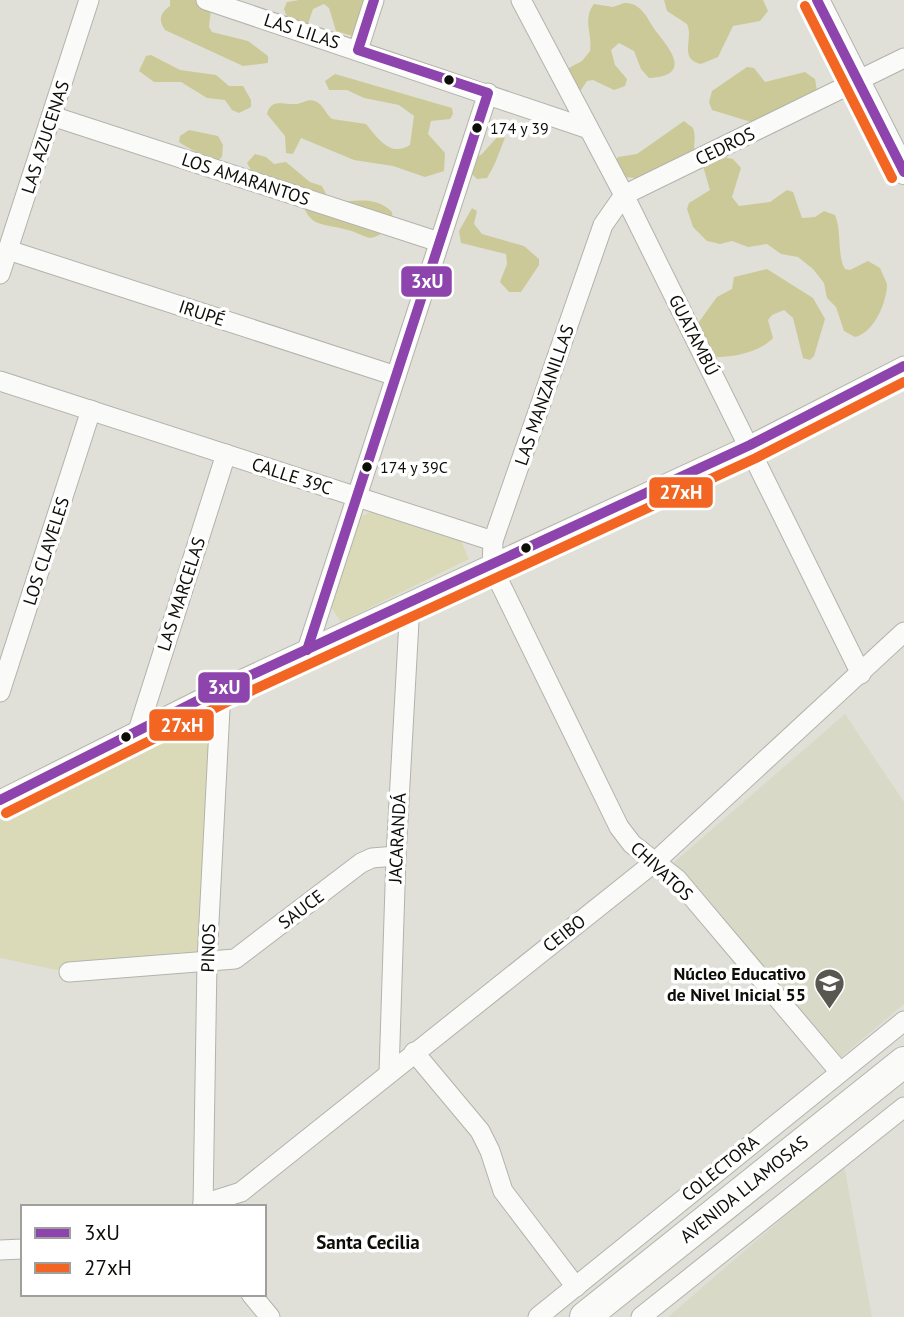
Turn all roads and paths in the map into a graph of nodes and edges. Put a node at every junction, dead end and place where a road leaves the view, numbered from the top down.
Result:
1 (89, 0) edge
2 (206, 0) edge
3 (374, 0) edge
4 (521, 0) edge
5 (817, 0) edge
6 (233, 4) edge
7 (358, 50) junction
8 (904, 58) edge
9 (858, 80) junction
10 (488, 93) junction
11 (52, 116) junction
12 (586, 128) junction
13 (904, 172) edge
14 (624, 195) junction
15 (603, 225) joint
16 (439, 242) junction
17 (8, 250) junction
18 (0, 274) edge
19 (904, 366) edge
20 (396, 376) junction
21 (0, 381) edge
22 (91, 410) junction
23 (750, 445) junction
24 (226, 454) junction
25 (357, 497) junction
26 (493, 541) junction
27 (492, 567) junction
28 (410, 603) junction
29 (904, 632) edge
30 (307, 650) junction
31 (861, 674) junction
32 (222, 690) junction
33 (0, 692) edge
34 (137, 734) junction
35 (0, 800) edge
36 (396, 856) junction
37 (656, 861) junction
38 (207, 961) junction
39 (69, 972) dead end
40 (904, 1021) edge
41 (414, 1052) junction
42 (904, 1062) edge
43 (839, 1071) junction
44 (389, 1073) junction
45 (904, 1081) edge
46 (904, 1107) edge
47 (772, 1202) junction
48 (203, 1205) edge
49 (21, 1249) edge
50 (0, 1250) edge
51 (576, 1287) junction
52 (253, 1296) edge
53 (643, 1308) edge
54 (270, 1317) edge
55 (538, 1317) edge
56 (584, 1317) edge
57 (616, 1317) edge

1 - 11 street, LAS AZUCENAS
2 - 6 street, LAS LILAS
3 - 7 street
4 - 12 street, GUATAMBÚ
5 - 9 main road
6 - 7 street, LAS LILAS
7 - 10 street, LAS LILAS
8 - 9 street, CEDROS
9 - 13 main road
9 - 14 street, CEDROS
10 - 12 street, LAS LILAS
10 - 16 street
11 - 16 street, LOS AMARANTOS
11 - 17 street, LAS AZUCENAS
12 - 14 street, GUATAMBÚ
14 - 15 street, CEDROS
14 - 23 street, GUATAMBÚ
15 - 26 street, LAS MANZANILLAS
16 - 20 street
17 - 18 street, LAS AZUCENAS
17 - 20 street, IRUPÉ
19 - 23 street
20 - 25 street
21 - 22 street, CALLE 39C
22 - 24 street, CALLE 39C
22 - 33 street, LOS CLAVELES
23 - 27 street
23 - 31 street, GUATAMBÚ
24 - 25 street, CALLE 39C
24 - 34 street, LAS MARCELAS
25 - 26 street, CALLE 39C
25 - 30 street
26 - 27 street, LAS MANZANILLAS
27 - 28 street
27 - 37 street, CHIVATOS
28 - 30 street
28 - 36 street, JACARANDÁ
29 - 31 street, CEIBO
30 - 32 street
31 - 37 street, CEIBO
32 - 34 street
32 - 38 street, PINOS
34 - 35 street
36 - 38 street, SAUCE
36 - 44 street, JACARANDÁ
37 - 41 street, CEIBO
37 - 43 street, CHIVATOS
38 - 39 street, SAUCE
38 - 48 street, PINOS
40 - 43 street, COLECTORA
41 - 44 street, CEIBO
41 - 51 street
42 - 56 highway, AVENIDA LLAMOSAS
43 - 51 street, COLECTORA
44 - 48 street, CEIBO
45 - 47 highway, AVENIDA LLAMOSAS
46 - 47 street
47 - 53 highway, AVENIDA LLAMOSAS
49 - 50 street
51 - 55 street, COLECTORA
52 - 54 street
53 - 57 highway, AVENIDA LLAMOSAS

